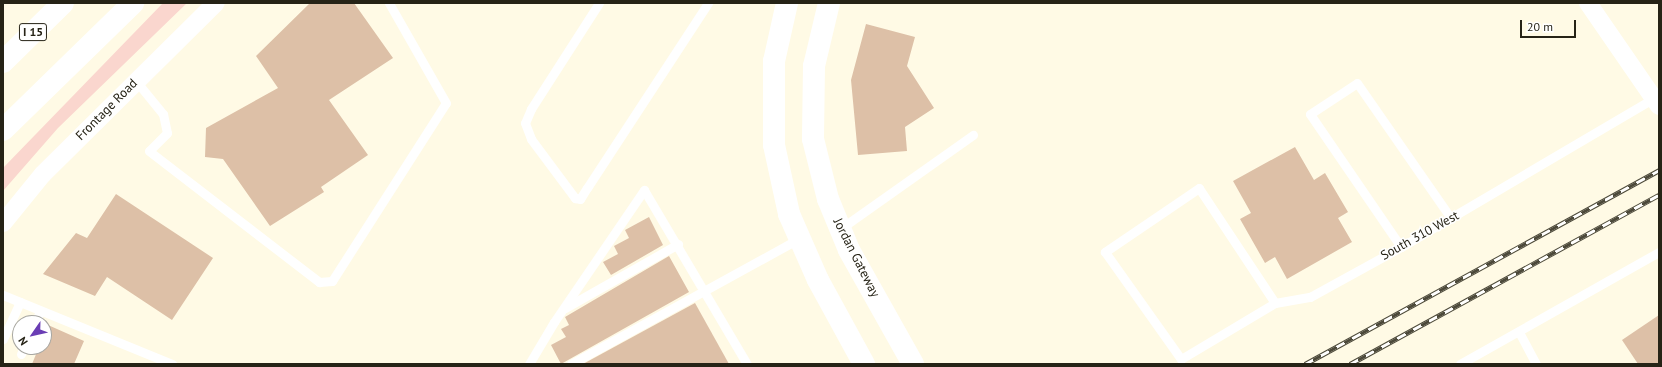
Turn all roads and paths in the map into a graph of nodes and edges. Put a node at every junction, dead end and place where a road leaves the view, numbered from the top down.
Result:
1 (64, 3) edge
2 (133, 3) edge
3 (216, 3) edge
4 (389, 3) edge
5 (599, 3) edge
6 (708, 3) edge
7 (787, 3) edge
8 (829, 3) edge
9 (1588, 3) edge
10 (3, 62) edge
11 (136, 81) junction
12 (1657, 100) edge
13 (3, 130) edge
14 (973, 135) dead end
15 (1452, 218) junction
16 (3, 223) edge
17 (840, 228) junction
18 (800, 238) junction
19 (678, 244) junction
20 (1401, 247) junction
21 (1659, 252) edge
22 (706, 291) junction
23 (3, 295) edge
24 (20, 302) junction
25 (1275, 304) junction
26 (40, 310) junction
27 (562, 310) junction
28 (38, 315) edge
29 (1519, 332) junction
30 (3, 339) edge
31 (172, 364) edge
32 (529, 364) edge
33 (571, 364) edge
34 (747, 364) edge
35 (864, 364) edge
36 (913, 364) edge
37 (1460, 364) edge
38 (1536, 364) edge

1 - 10 main road, I 15
2 - 13 main road
3 - 11 street, Frontage Road
4 - 11 lane
5 - 6 lane
7 - 18 main road
8 - 17 main road, Jordan Gateway
9 - 12 street
11 - 16 street, Frontage Road
12 - 15 lane, South 310 West
14 - 17 lane
15 - 20 lane, South 310 West
15 - 20 lane
17 - 36 main road, Jordan Gateway
18 - 22 lane
18 - 35 main road
19 - 22 lane
19 - 27 lane
19 - 27 lane
20 - 25 lane, South 310 West
21 - 29 lane
22 - 33 lane
22 - 34 lane
23 - 24 lane
24 - 26 lane
24 - 30 lane
25 - 25 lane, South 310 West
26 - 28 lane
26 - 31 lane
27 - 32 lane
29 - 37 lane
29 - 38 lane

